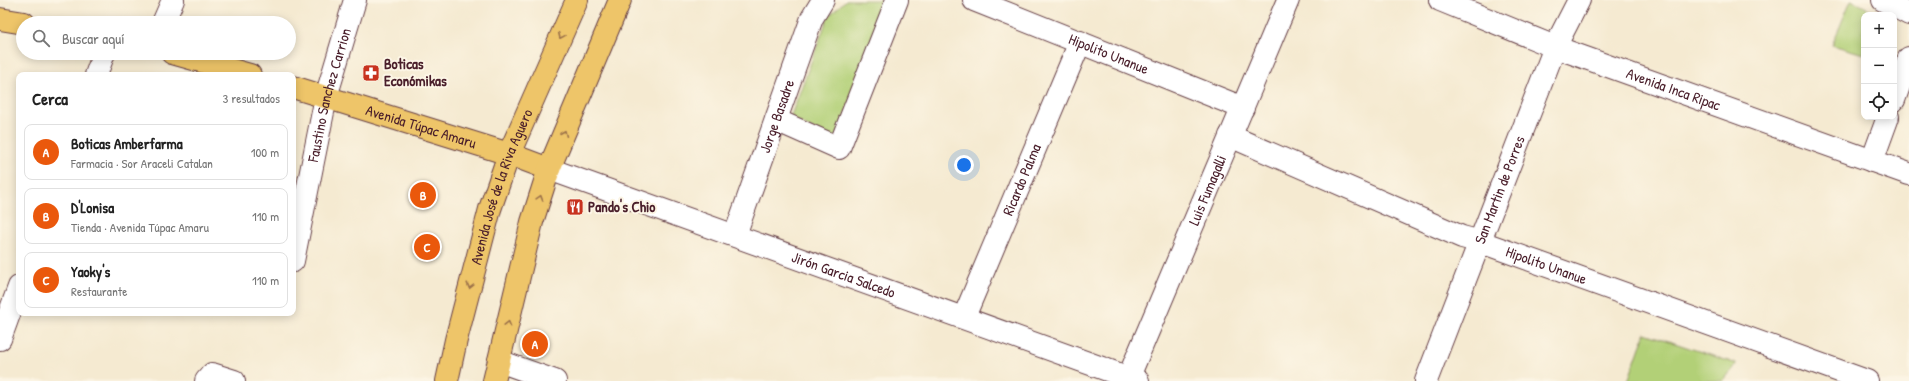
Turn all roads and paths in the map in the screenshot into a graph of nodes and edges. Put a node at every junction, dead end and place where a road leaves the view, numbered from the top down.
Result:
1 (173, 0) edge
2 (355, 0) edge
3 (577, 0) edge
4 (620, 0) edge
5 (824, 0) edge
6 (897, 0) edge
7 (974, 0) edge
8 (1288, 0) edge
9 (1440, 0) edge
10 (1579, 0) edge
11 (1883, 0) edge
12 (1909, 14) edge
13 (166, 16) edge
14 (0, 19) edge
15 (16, 22) edge
16 (1080, 42) junction
17 (1555, 47) junction
18 (1909, 58) edge
19 (101, 60) edge
20 (197, 60) edge
21 (97, 72) edge
22 (239, 72) edge
23 (296, 88) edge
24 (1897, 92) edge
25 (326, 97) junction
26 (1243, 108) junction
27 (776, 120) junction
28 (1887, 120) edge
29 (1230, 136) junction
30 (509, 154) junction
31 (1872, 161) junction
32 (549, 169) junction
33 (1909, 174) edge
34 (734, 235) junction
35 (1481, 242) junction
36 (296, 246) edge
37 (16, 295) edge
38 (964, 317) junction
39 (0, 339) edge
40 (496, 371) edge
41 (1131, 380) edge
42 (206, 381) edge
43 (234, 381) edge
44 (447, 381) edge
45 (555, 381) edge
46 (1426, 381) edge
47 (1867, 381) edge

1 - 13 street
2 - 25 street, Faustino Sanchez Carrion
3 -> 30 main road, Avenida José de la Riva Aguero
32 -> 4 main road
5 - 27 street, Jorge Basadre
6 - 27 street
7 - 16 street, Hipolito Unanue
8 - 26 street, Luis Fumagalli
9 - 17 street, Avenida Inca Ripac
10 - 17 street, San Martin de Porres
11 - 12 street
14 - 15 main road
16 - 26 street, Hipolito Unanue
16 - 38 street, Ricardo Palma
17 - 31 street, Avenida Inca Ripac
17 - 35 street, San Martin de Porres
18 - 24 street
19 - 21 street
20 - 22 main road
23 - 25 main road, Avenida Túpac Amaru
25 - 30 main road, Avenida Túpac Amaru
25 - 36 street, Faustino Sanchez Carrion
26 - 29 street, Luis Fumagalli
27 - 34 street, Jorge Basadre
28 - 31 street
29 - 35 street, Hipolito Unanue
29 - 41 street, Luis Fumagalli
30 - 32 main road, Avenida Túpac Amaru
30 -> 44 main road, Avenida José de la Riva Aguero
31 - 33 street, Avenida Inca Ripac
32 - 34 street, Jirón Garcia Salcedo
40 -> 32 main road
34 - 38 street, Jirón Garcia Salcedo
35 - 46 street, San Martin de Porres
35 - 47 street, Hipolito Unanue
37 - 39 street
38 - 41 street, Jirón Garcia Salcedo
40 - 45 street
42 - 43 street

